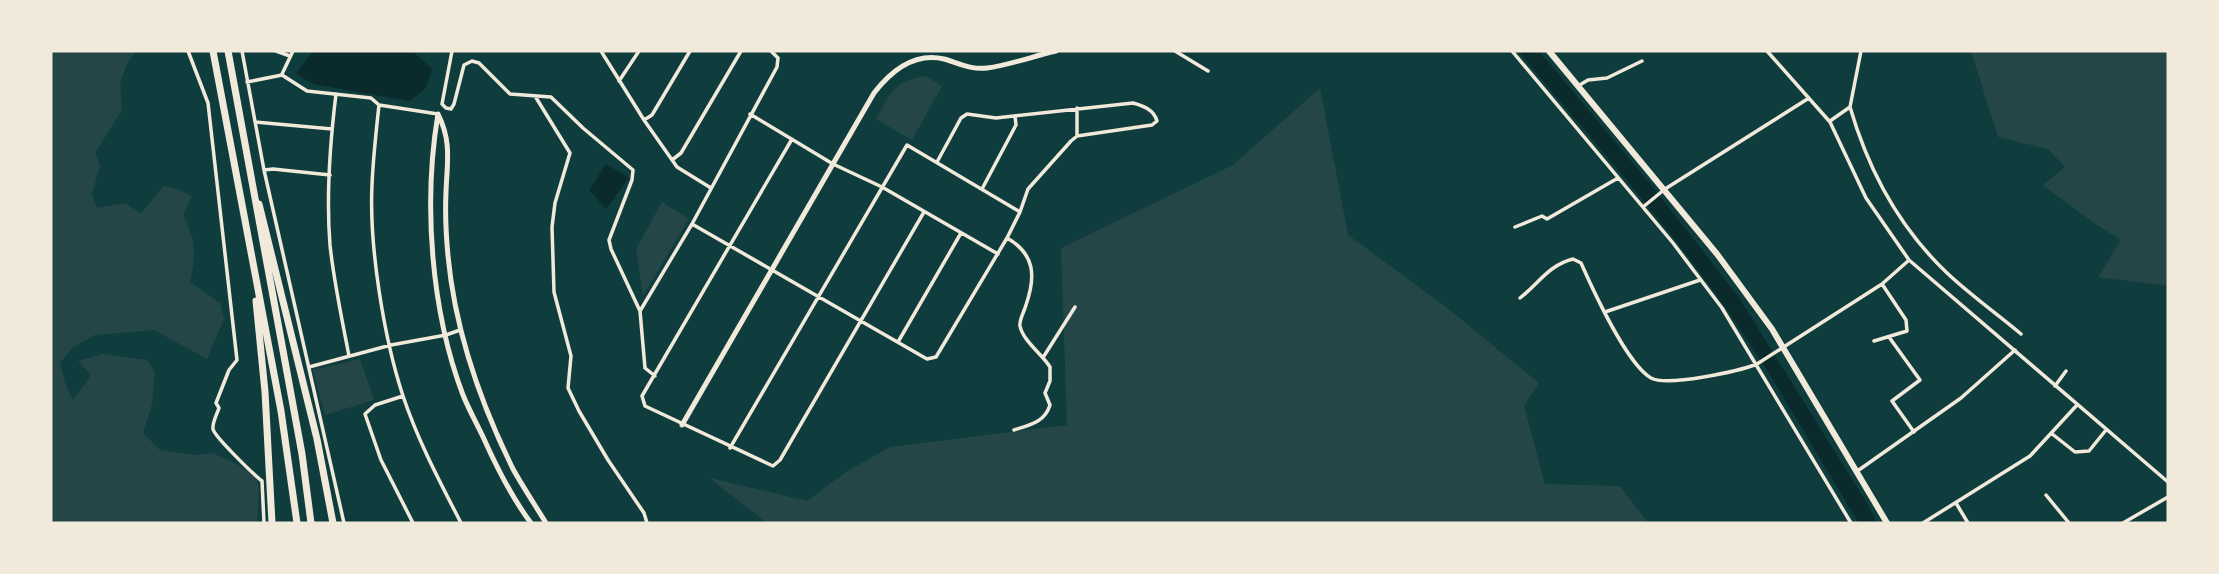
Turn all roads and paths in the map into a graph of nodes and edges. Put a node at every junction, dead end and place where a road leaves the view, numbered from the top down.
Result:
1 (188, 51) edge
2 (213, 51) edge
3 (228, 51) edge
4 (242, 51) edge
5 (276, 51) edge
6 (452, 51) edge
7 (601, 51) edge
8 (639, 51) edge
9 (690, 51) edge
10 (741, 51) edge
11 (771, 51) edge
12 (1056, 51) edge
13 (1175, 51) edge
14 (1511, 51) edge
15 (1549, 51) edge
16 (1767, 51) edge
17 (1861, 51) edge
18 (292, 53) edge
19 (1642, 61) dead end
20 (1208, 71) dead end
21 (282, 75) junction
22 (620, 81) junction
23 (247, 82) junction
24 (1578, 86) junction
25 (337, 94) junction
26 (535, 96) junction
27 (1809, 98) junction
28 (379, 105) junction
29 (1850, 107) junction
30 (1077, 108) junction
31 (438, 114) junction
32 (750, 114) junction
33 (1015, 115) junction
34 (644, 120) junction
35 (1830, 121) junction
36 (255, 122) junction
37 (331, 129) junction
38 (1077, 136) junction
39 (792, 139) junction
40 (244, 146) junction
41 (449, 150) junction
42 (432, 151) junction
43 (672, 160) junction
44 (937, 162) junction
45 (833, 164) junction
46 (264, 170) junction
47 (330, 175) junction
48 (1618, 178) junction
49 (882, 187) junction
50 (711, 188) junction
51 (982, 189) junction
52 (1662, 192) junction
53 (1644, 206) junction
54 (924, 212) junction
55 (1020, 212) junction
56 (692, 224) junction
57 (1515, 227) dead end
58 (961, 233) junction
59 (1007, 238) junction
60 (729, 245) junction
61 (998, 254) junction
62 (252, 255) junction
63 (1909, 260) junction
64 (772, 270) junction
65 (1700, 280) junction
66 (1882, 284) junction
67 (818, 296) junction
68 (1520, 298) dead end
69 (1075, 307) dead end
70 (640, 311) junction
71 (1605, 312) junction
72 (860, 320) junction
73 (460, 330) junction
74 (2021, 334) dead end
75 (446, 335) junction
76 (1889, 337) junction
77 (1874, 341) dead end
78 (898, 342) junction
79 (391, 345) junction
80 (1783, 349) junction
81 (2015, 351) junction
82 (349, 356) junction
83 (1044, 356) junction
84 (1759, 363) junction
85 (309, 367) junction
86 (2066, 372) dead end
87 (655, 376) junction
88 (2055, 386) junction
89 (403, 396) junction
90 (2077, 405) junction
91 (682, 425) junction
92 (1014, 430) dead end
93 (2106, 430) junction
94 (1914, 432) junction
95 (2051, 433) junction
96 (730, 448) junction
97 (1856, 472) junction
98 (2168, 482) edge
99 (2046, 495) dead end
100 (2168, 497) edge
101 (1956, 503) junction
102 (264, 523) edge
103 (272, 523) edge
104 (297, 523) edge
105 (311, 523) edge
106 (333, 523) edge
107 (344, 523) edge
108 (413, 523) edge
109 (461, 523) edge
110 (531, 523) edge
111 (546, 523) edge
112 (647, 523) edge
113 (1851, 523) edge
114 (1887, 523) edge
115 (1923, 523) edge
116 (1968, 523) edge
117 (2069, 523) edge
118 (2123, 523) edge

1 - 102 street
2 - 62 highway
3 - 40 highway
4 - 23 street
5 - 18 street
6 - 26 street
7 - 22 street
8 - 22 street
9 - 34 street
10 - 43 street
11 - 32 street
12 - 45 street
13 - 20 street
14 - 48 street
15 - 24 highway
16 - 27 street
17 - 29 street
18 - 21 street
19 - 24 street
21 - 23 street
21 - 25 street
22 - 34 street
23 - 36 street
24 - 52 highway
25 - 28 street
25 - 37 street
26 - 70 street
26 - 112 street
27 - 35 street
27 - 52 street
28 - 31 street
28 - 79 street
29 - 35 street
29 - 74 street
30 - 33 street
30 - 38 street
30 - 38 street
31 - 41 street
31 - 42 street
32 - 39 street
32 - 50 street
33 - 44 street
33 - 51 street
34 - 43 street
35 - 63 street
36 - 37 street
36 - 46 street
37 - 47 street
38 - 55 street
39 - 45 street
39 - 60 street
40 - 105 highway
40 - 106 highway
41 - 42 street
41 - 73 street
42 - 75 street
43 - 50 street
44 - 49 street
44 - 51 street
45 - 49 street
45 - 64 street
46 - 47 street
46 - 85 street
47 - 82 street
48 - 53 street
48 - 57 street
49 - 54 street
49 - 67 street
50 - 56 street
51 - 55 street
52 - 53 street
52 - 80 highway
53 - 65 street
54 - 58 street
54 - 72 street
55 - 59 street
56 - 60 street
56 - 70 street
58 - 61 street
58 - 78 street
59 - 61 street
59 - 83 street
60 - 64 street
60 - 87 street
61 - 78 street
62 - 103 highway
62 - 104 highway
63 - 66 street
63 - 81 street
64 - 67 street
64 - 91 street
65 - 71 street
65 - 84 street
66 - 76 street
66 - 80 street
67 - 72 street
67 - 96 street
68 - 71 street
69 - 83 street
70 - 87 street
71 - 84 street
72 - 78 street
72 - 96 street
73 - 75 street
73 - 111 street
75 - 79 street
75 - 110 street
76 - 77 street
76 - 94 street
79 - 82 street
79 - 89 street
80 - 84 street
80 - 97 highway
81 - 88 street
81 - 94 street
82 - 85 street
83 - 92 street
84 - 113 street
85 - 107 street
86 - 88 street
87 - 91 street
88 - 90 street
89 - 108 street
89 - 109 street
90 - 93 street
90 - 95 street
91 - 96 street
93 - 95 street
93 - 98 street
94 - 97 street
95 - 101 street
97 - 114 highway
99 - 117 street
100 - 118 street
101 - 115 street
101 - 116 street

